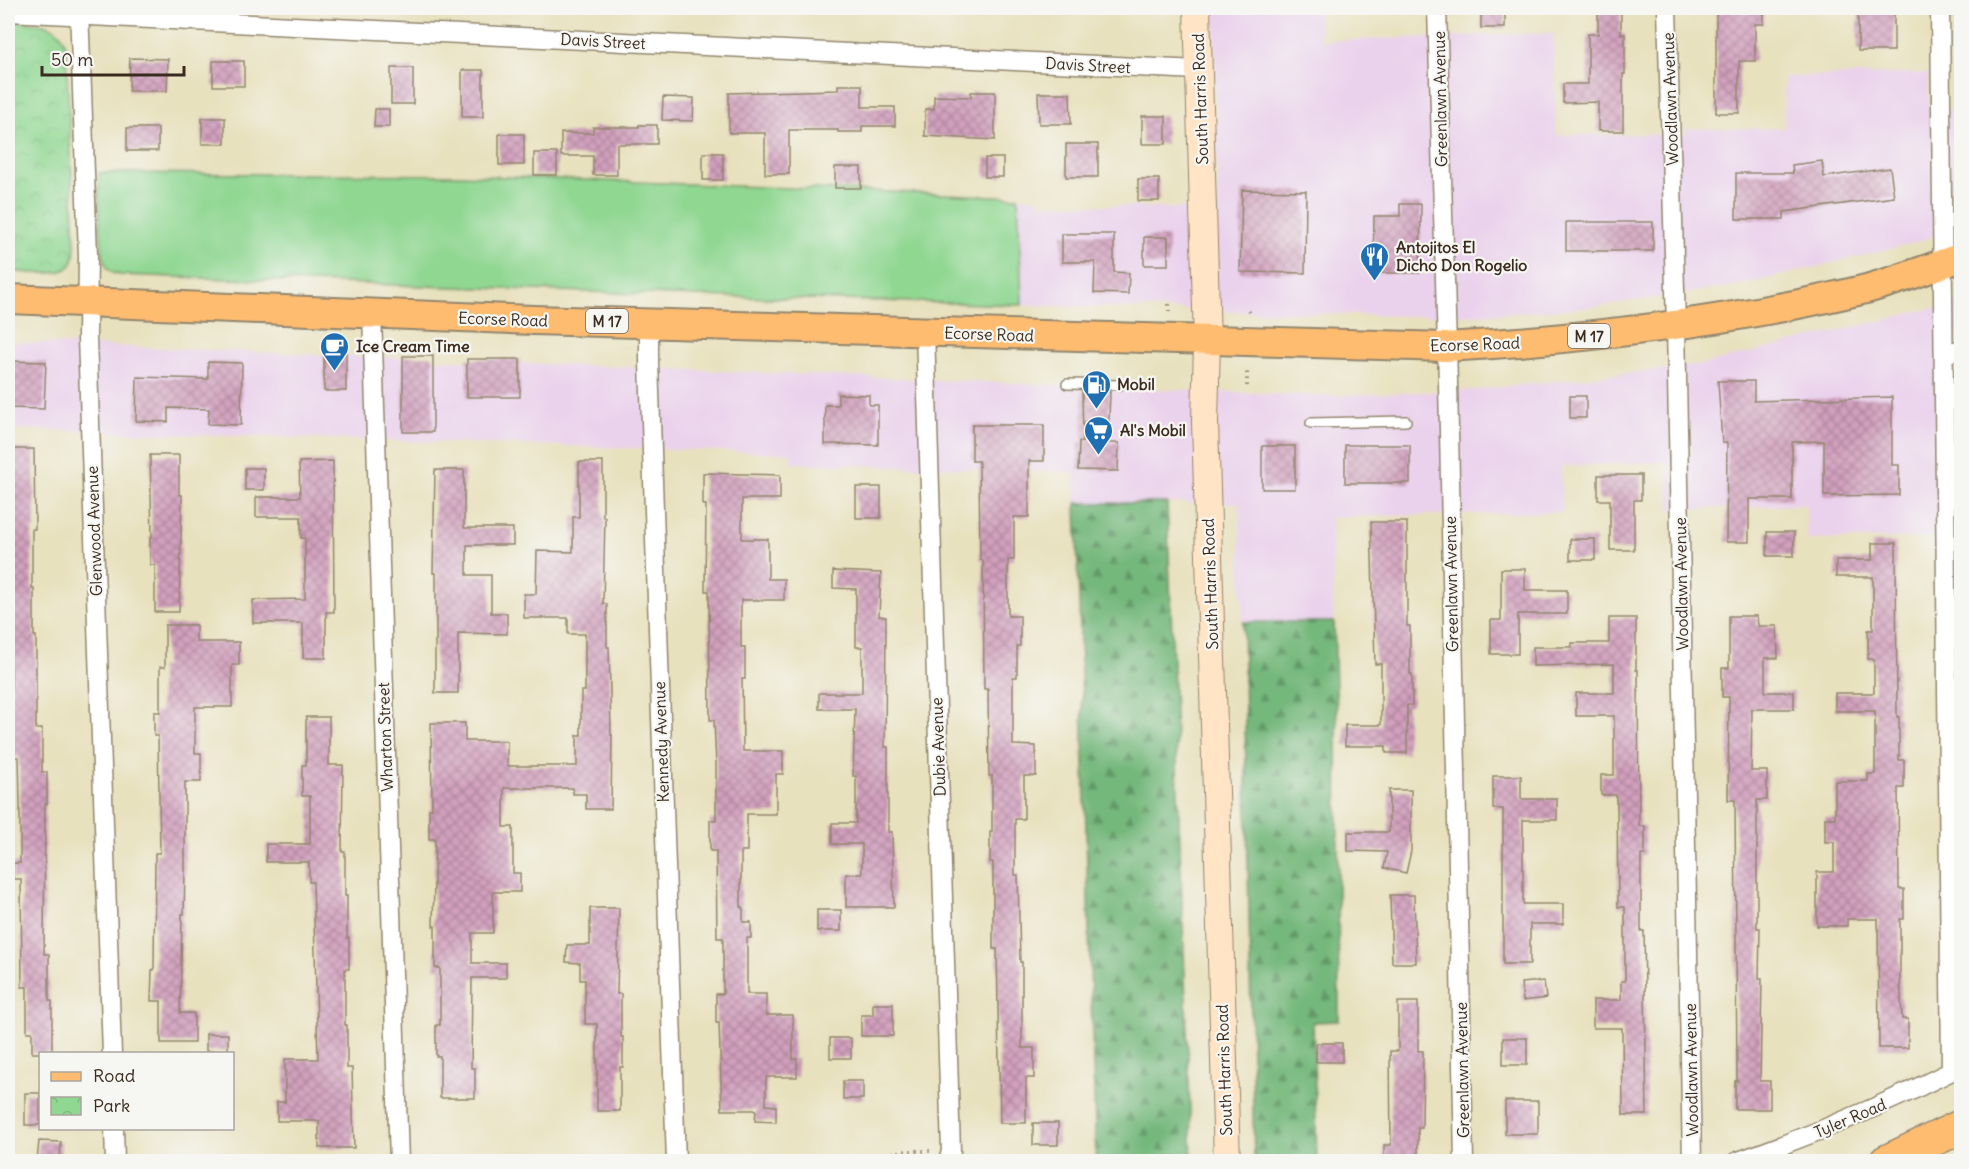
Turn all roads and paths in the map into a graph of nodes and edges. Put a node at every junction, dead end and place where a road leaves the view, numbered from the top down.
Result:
1 (1197, 8) edge
2 (1437, 8) edge
3 (1667, 8) edge
4 (1941, 8) edge
5 (79, 11) edge
6 (8, 12) edge
7 (1198, 70) junction
8 (1953, 260) edge
9 (8, 299) edge
10 (87, 302) junction
11 (1169, 304) dead end
12 (1249, 306) dead end
13 (1169, 311) dead end
14 (1249, 312) dead end
15 (372, 313) junction
16 (649, 322) junction
17 (1676, 325) junction
18 (925, 332) junction
19 (1207, 341) junction
20 (1446, 347) junction
21 (1962, 349) edge
22 (1944, 354) junction
23 (1247, 370) dead end
24 (1067, 384) dead end
25 (1120, 385) dead end
26 (1247, 386) dead end
27 (1406, 421) dead end
28 (1311, 423) dead end
29 (112, 1052) edge
30 (1956, 1069) edge
31 (1962, 1126) edge
32 (114, 1130) edge
33 (944, 1156) edge
34 (115, 1161) edge
35 (399, 1161) edge
36 (676, 1161) edge
37 (821, 1161) edge
38 (1227, 1161) edge
39 (1464, 1161) edge
40 (1692, 1161) edge
41 (1736, 1161) edge
42 (1886, 1161) edge

1 - 7 main road, South Harris Road
2 - 20 street, Greenlawn Avenue
3 - 17 street, Woodlawn Avenue
4 - 8 street
5 - 6 street, Davis Street
5 - 7 street, Davis Street
5 - 10 street, Glenwood Avenue
7 - 19 main road, South Harris Road
8 - 17 main road, Ecorse Road / M 17
8 - 22 street
9 - 10 main road, Ecorse Road / M 17
10 - 15 main road, Ecorse Road / M 17
10 - 29 street, Glenwood Avenue
11 - 13 path
12 - 14 path
15 - 16 main road, Ecorse Road / M 17
15 - 35 street, Wharton Street
16 - 18 main road, Ecorse Road / M 17
16 - 36 street, Kennedy Avenue
17 - 20 main road, Ecorse Road / M 17
17 - 40 street, Woodlawn Avenue
18 - 19 main road, Ecorse Road / M 17
18 - 33 street, Dubie Avenue
19 - 20 main road, Ecorse Road / M 17
19 - 38 main road, South Harris Road
20 - 39 street, Greenlawn Avenue
21 - 22 street
22 - 30 street
23 - 26 path
24 - 25 lane
27 - 28 lane
30 - 41 street, Tyler Road
31 - 42 highway
32 - 34 street
33 - 37 path

